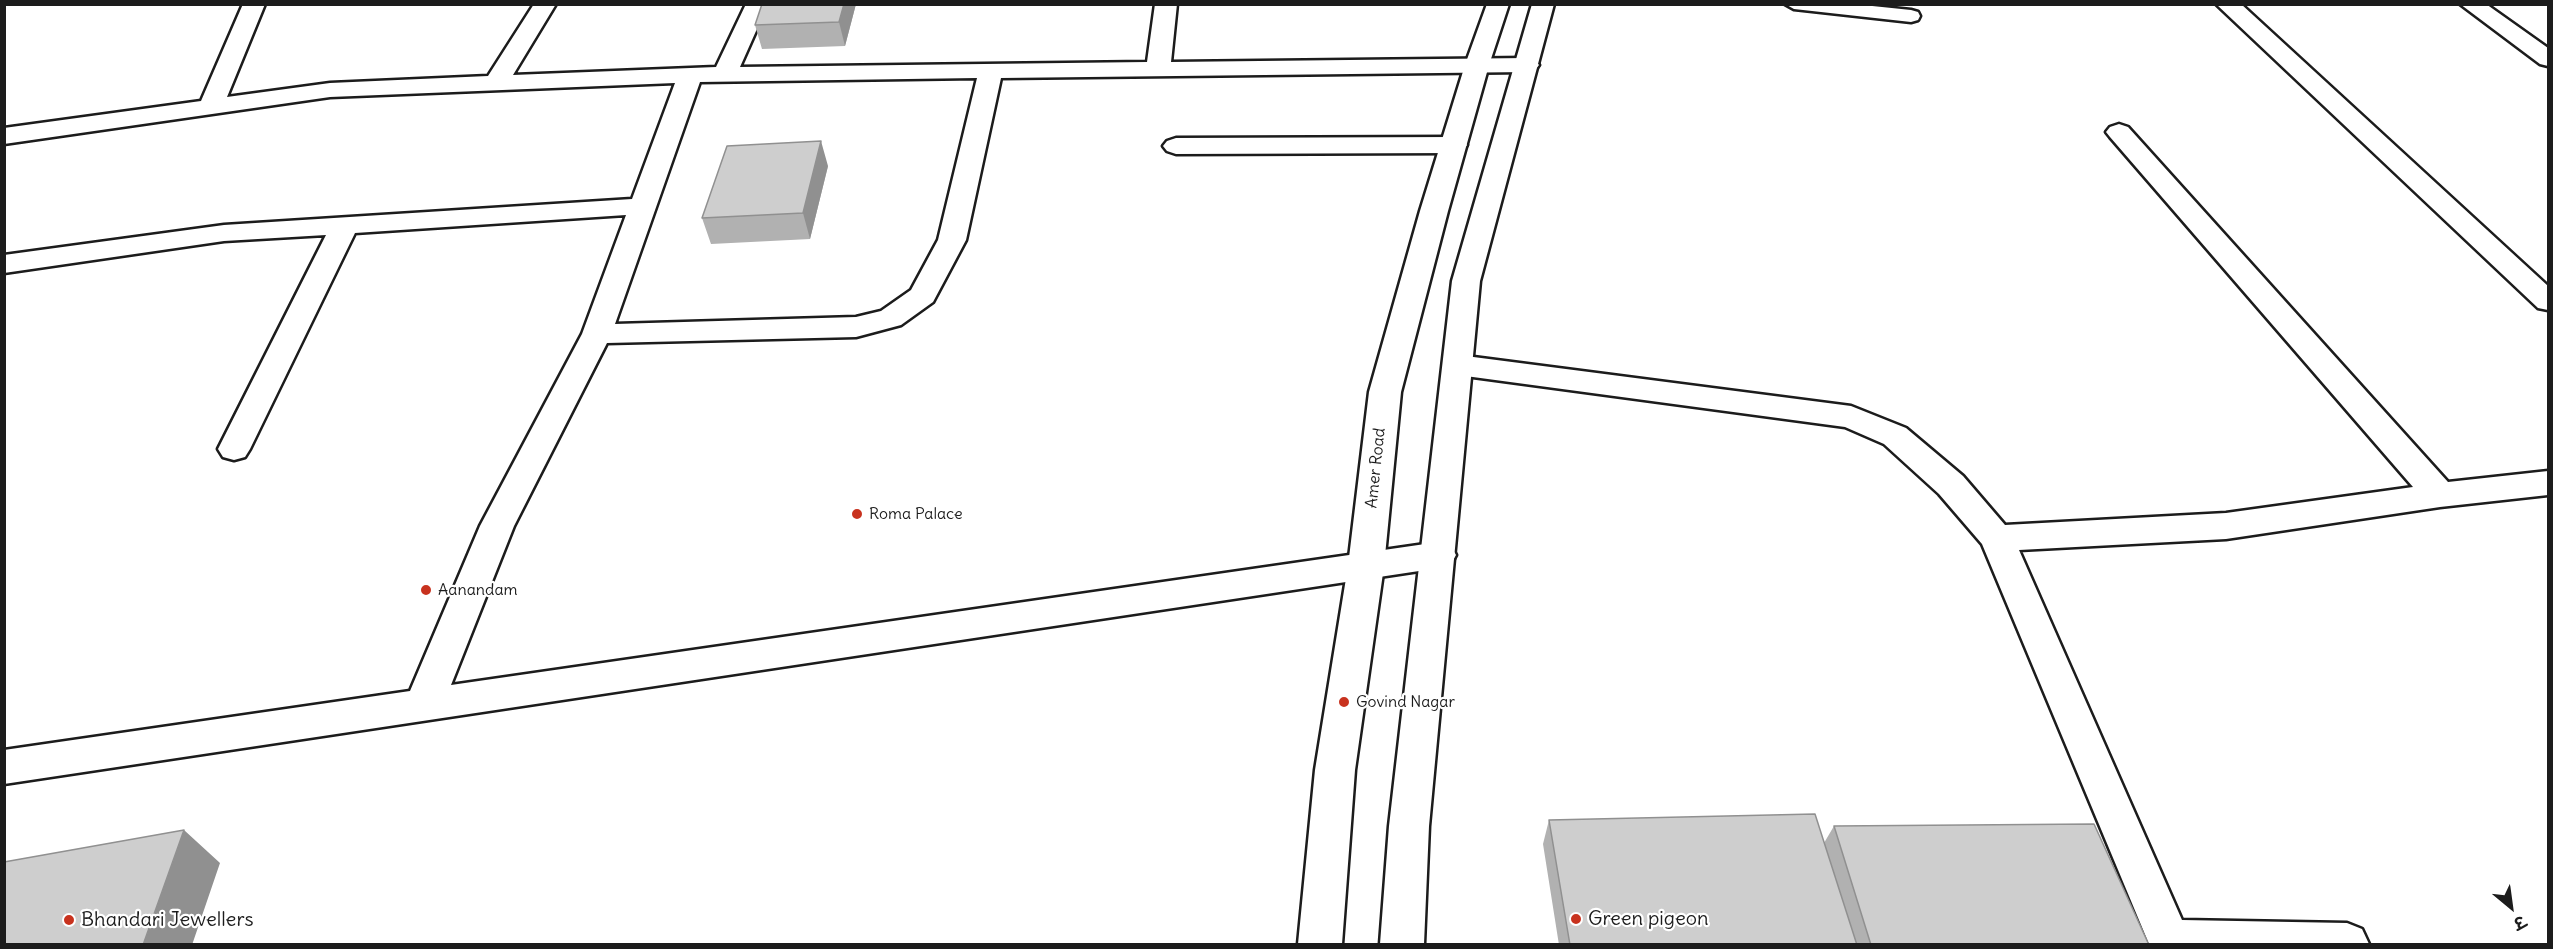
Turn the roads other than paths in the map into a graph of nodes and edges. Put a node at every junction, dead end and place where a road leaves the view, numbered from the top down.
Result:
1 (254, 4) edge
2 (545, 4) edge
3 (757, 4) edge
4 (1166, 4) edge
5 (1498, 4) edge
6 (1543, 4) edge
7 (1794, 4) edge
8 (2227, 4) edge
9 (2470, 4) edge
10 (1911, 16) dead end
11 (2548, 59) edge
12 (1478, 65) junction
13 (1527, 65) junction
14 (1158, 69) junction
15 (991, 71) junction
16 (725, 74) junction
17 (690, 76) junction
18 (496, 83) junction
19 (211, 107) junction
20 (2119, 132) dead end
21 (4, 136) edge
22 (1454, 145) junction
23 (1176, 146) dead end
24 (642, 206) junction
25 (345, 225) junction
26 (4, 264) edge
27 (2548, 301) edge
28 (597, 334) junction
29 (1458, 365) junction
30 (234, 449) dead end
31 (2548, 483) edge
32 (2439, 495) junction
33 (1996, 538) junction
34 (1439, 555) junction
35 (1366, 566) junction
36 (424, 704) junction
37 (4, 766) edge
38 (2170, 942) edge
39 (1320, 945) edge
40 (1402, 945) edge
41 (2347, 945) edge

1 - 19 street
2 - 18 street
3 - 16 street
4 - 14 street
5 - 12 street, Amer Road
6 - 13 street
7 - 10 lane
8 - 27 street
9 - 11 street
12 - 13 street
12 - 14 street
12 - 22 street, Amer Road
13 - 29 street
14 - 15 street
15 - 16 street
15 - 28 street
16 - 17 street
17 - 18 street
17 - 24 street
18 - 19 street
19 - 21 street
20 - 32 street
22 - 23 street
22 - 35 street, Amer Road
24 - 25 street
24 - 28 street
25 - 26 street
25 - 30 street
28 - 36 street
29 - 33 street
29 - 34 street
31 - 32 street
32 - 33 street
33 - 38 street
34 - 35 street
34 - 40 street
35 - 36 street
35 - 39 street, Amer Road
36 - 37 street
38 - 41 street

